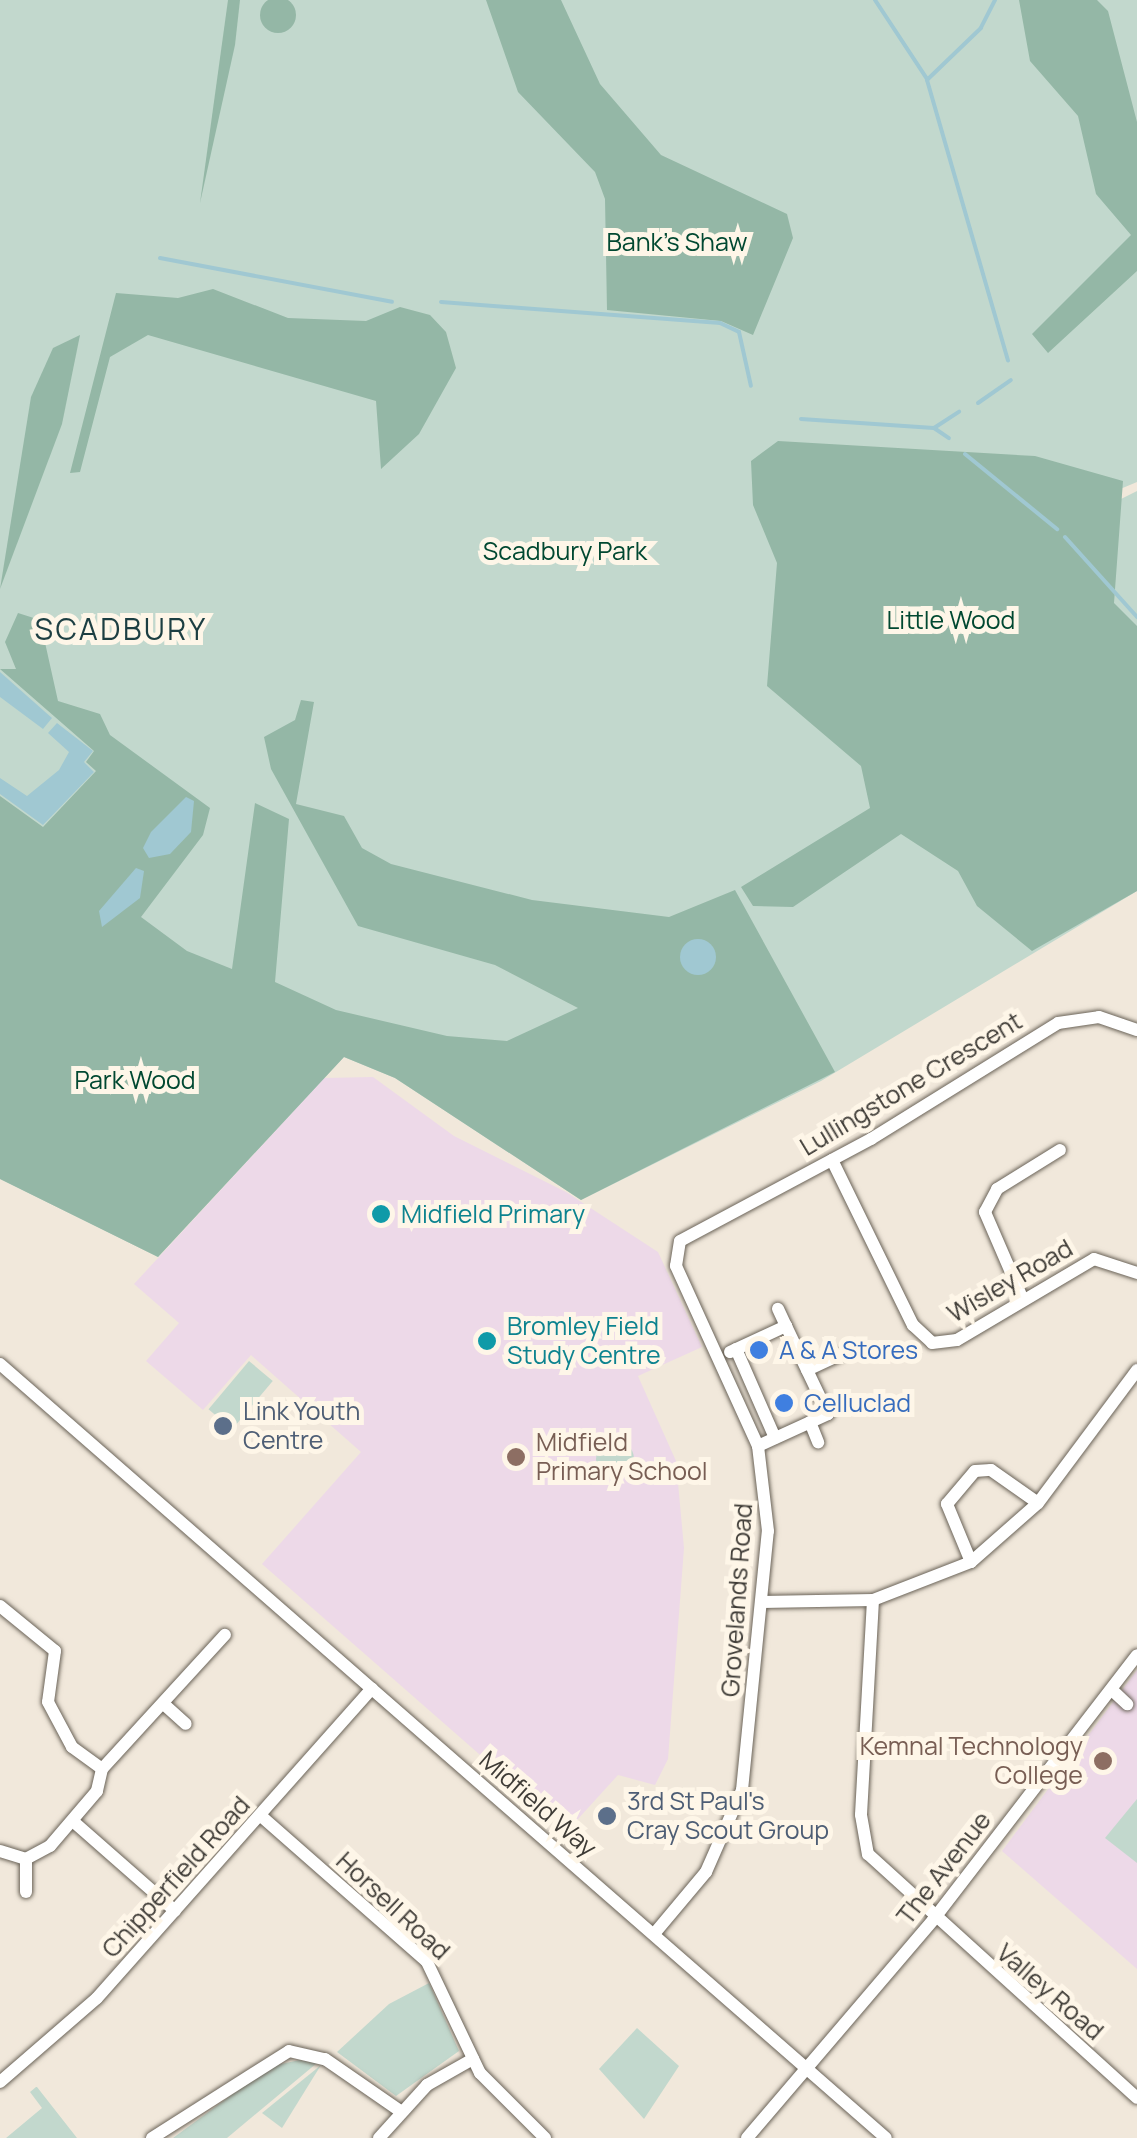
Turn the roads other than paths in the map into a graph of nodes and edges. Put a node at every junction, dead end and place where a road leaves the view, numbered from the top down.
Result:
1 (1137, 1030) edge
2 (1060, 1150) dead end
3 (832, 1160) junction
4 (674, 1259) joint
5 (1137, 1273) edge
6 (1022, 1300) junction
7 (778, 1309) dead end
8 (786, 1326) junction
9 (736, 1349) junction
10 (719, 1356) junction
11 (838, 1356) dead end
12 (0, 1364) edge
13 (807, 1370) junction
14 (1137, 1370) edge
15 (810, 1422) junction
16 (775, 1438) junction
17 (818, 1442) dead end
18 (758, 1446) junction
19 (1038, 1504) junction
20 (971, 1562) junction
21 (873, 1600) junction
22 (762, 1602) junction
23 (0, 1606) edge
24 (226, 1635) dead end
25 (1137, 1655) edge
26 (372, 1688) junction
27 (1112, 1690) junction
28 (1127, 1704) dead end
29 (166, 1707) junction
30 (186, 1724) dead end
31 (102, 1769) junction
32 (261, 1816) junction
33 (75, 1823) junction
34 (0, 1850) edge
35 (26, 1859) junction
36 (26, 1892) dead end
37 (175, 1911) junction
38 (934, 1920) junction
39 (654, 1934) junction
40 (473, 2059) junction
41 (806, 2069) junction
42 (0, 2082) edge
43 (1137, 2098) edge
44 (400, 2111) junction
45 (152, 2138) edge
46 (379, 2138) edge
47 (545, 2138) edge
48 (746, 2138) edge
49 (886, 2138) edge

1 - 3 street, Lullingstone Crescent
2 - 6 street
3 - 4 street, Lullingstone Crescent
3 - 6 street, Wisley Road
4 - 10 street, Grovelands Road
5 - 6 street, Wisley Road
7 - 8 street
8 - 9 street
8 - 13 street
9 - 10 street
9 - 16 street
10 - 18 street, Grovelands Road
11 - 13 street
12 - 26 street, Midfield Way
13 - 15 street
14 - 19 street
15 - 16 street
15 - 17 street
16 - 18 street
18 - 22 street, Grovelands Road
19 - 20 street
19 - 20 street
20 - 21 street
21 - 22 street
21 - 38 street, Valley Road
22 - 39 street, Grovelands Road
23 - 31 street
24 - 29 street
25 - 27 street, The Avenue
26 - 32 street, Chipperfield Road
26 - 39 street, Midfield Way
27 - 28 street
27 - 38 street, The Avenue
29 - 30 street
29 - 31 street
31 - 33 street
32 - 37 street, Chipperfield Road
32 - 40 street, Horsell Road
33 - 35 street
33 - 37 street
34 - 35 street
35 - 36 street
37 - 42 street, Chipperfield Road
38 - 41 street, The Avenue
38 - 43 street, Valley Road
39 - 41 street, Midfield Way
40 - 44 street
40 - 47 street, Horsell Road
41 - 48 street, The Avenue
41 - 49 street, Midfield Way
44 - 45 street
44 - 46 street

